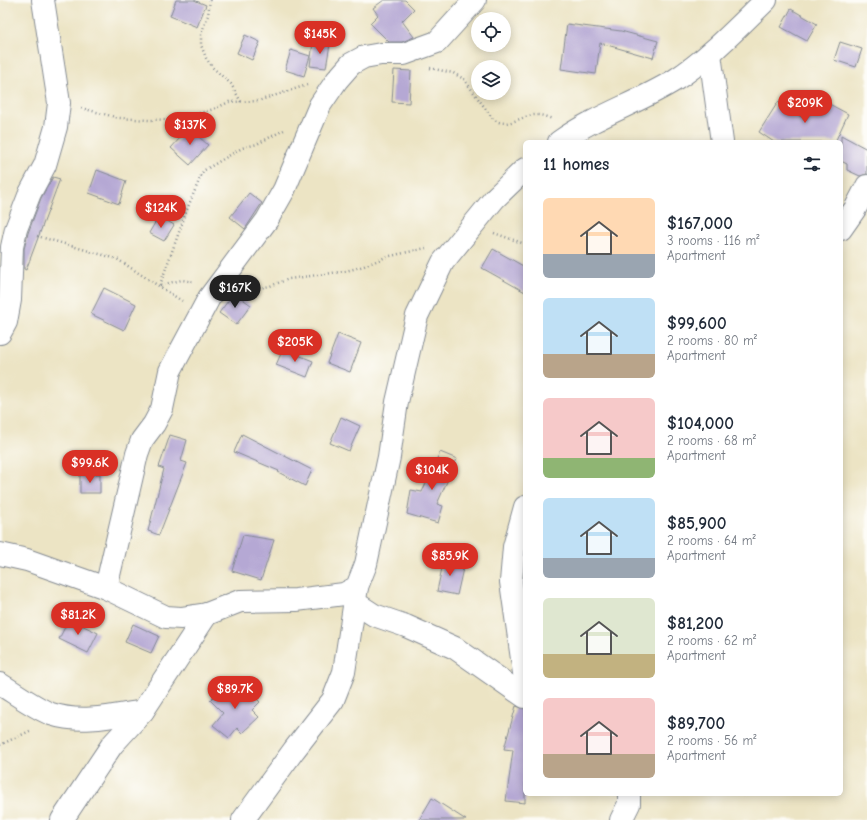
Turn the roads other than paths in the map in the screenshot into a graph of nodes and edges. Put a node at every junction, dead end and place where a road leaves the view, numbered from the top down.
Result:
1 (42, 0) edge
2 (475, 0) edge
3 (766, 0) edge
4 (710, 54) junction
5 (567, 136) edge
6 (722, 140) edge
7 (523, 171) edge
8 (867, 186) edge
9 (843, 226) edge
10 (0, 333) edge
11 (523, 514) edge
12 (0, 554) edge
13 (106, 588) junction
14 (355, 595) junction
15 (207, 614) junction
16 (523, 666) edge
17 (0, 684) edge
18 (523, 696) edge
19 (143, 711) junction
20 (629, 796) edge
21 (62, 820) edge
22 (243, 820) edge
23 (622, 820) edge

1 - 10 street
2 - 13 street
3 - 4 street
4 - 5 street
4 - 6 street
7 - 14 street
8 - 9 street
11 - 16 street
12 - 13 street
13 - 15 street
14 - 15 street
14 - 18 street
14 - 22 street
15 - 19 street
17 - 19 street
19 - 21 street
20 - 23 street

